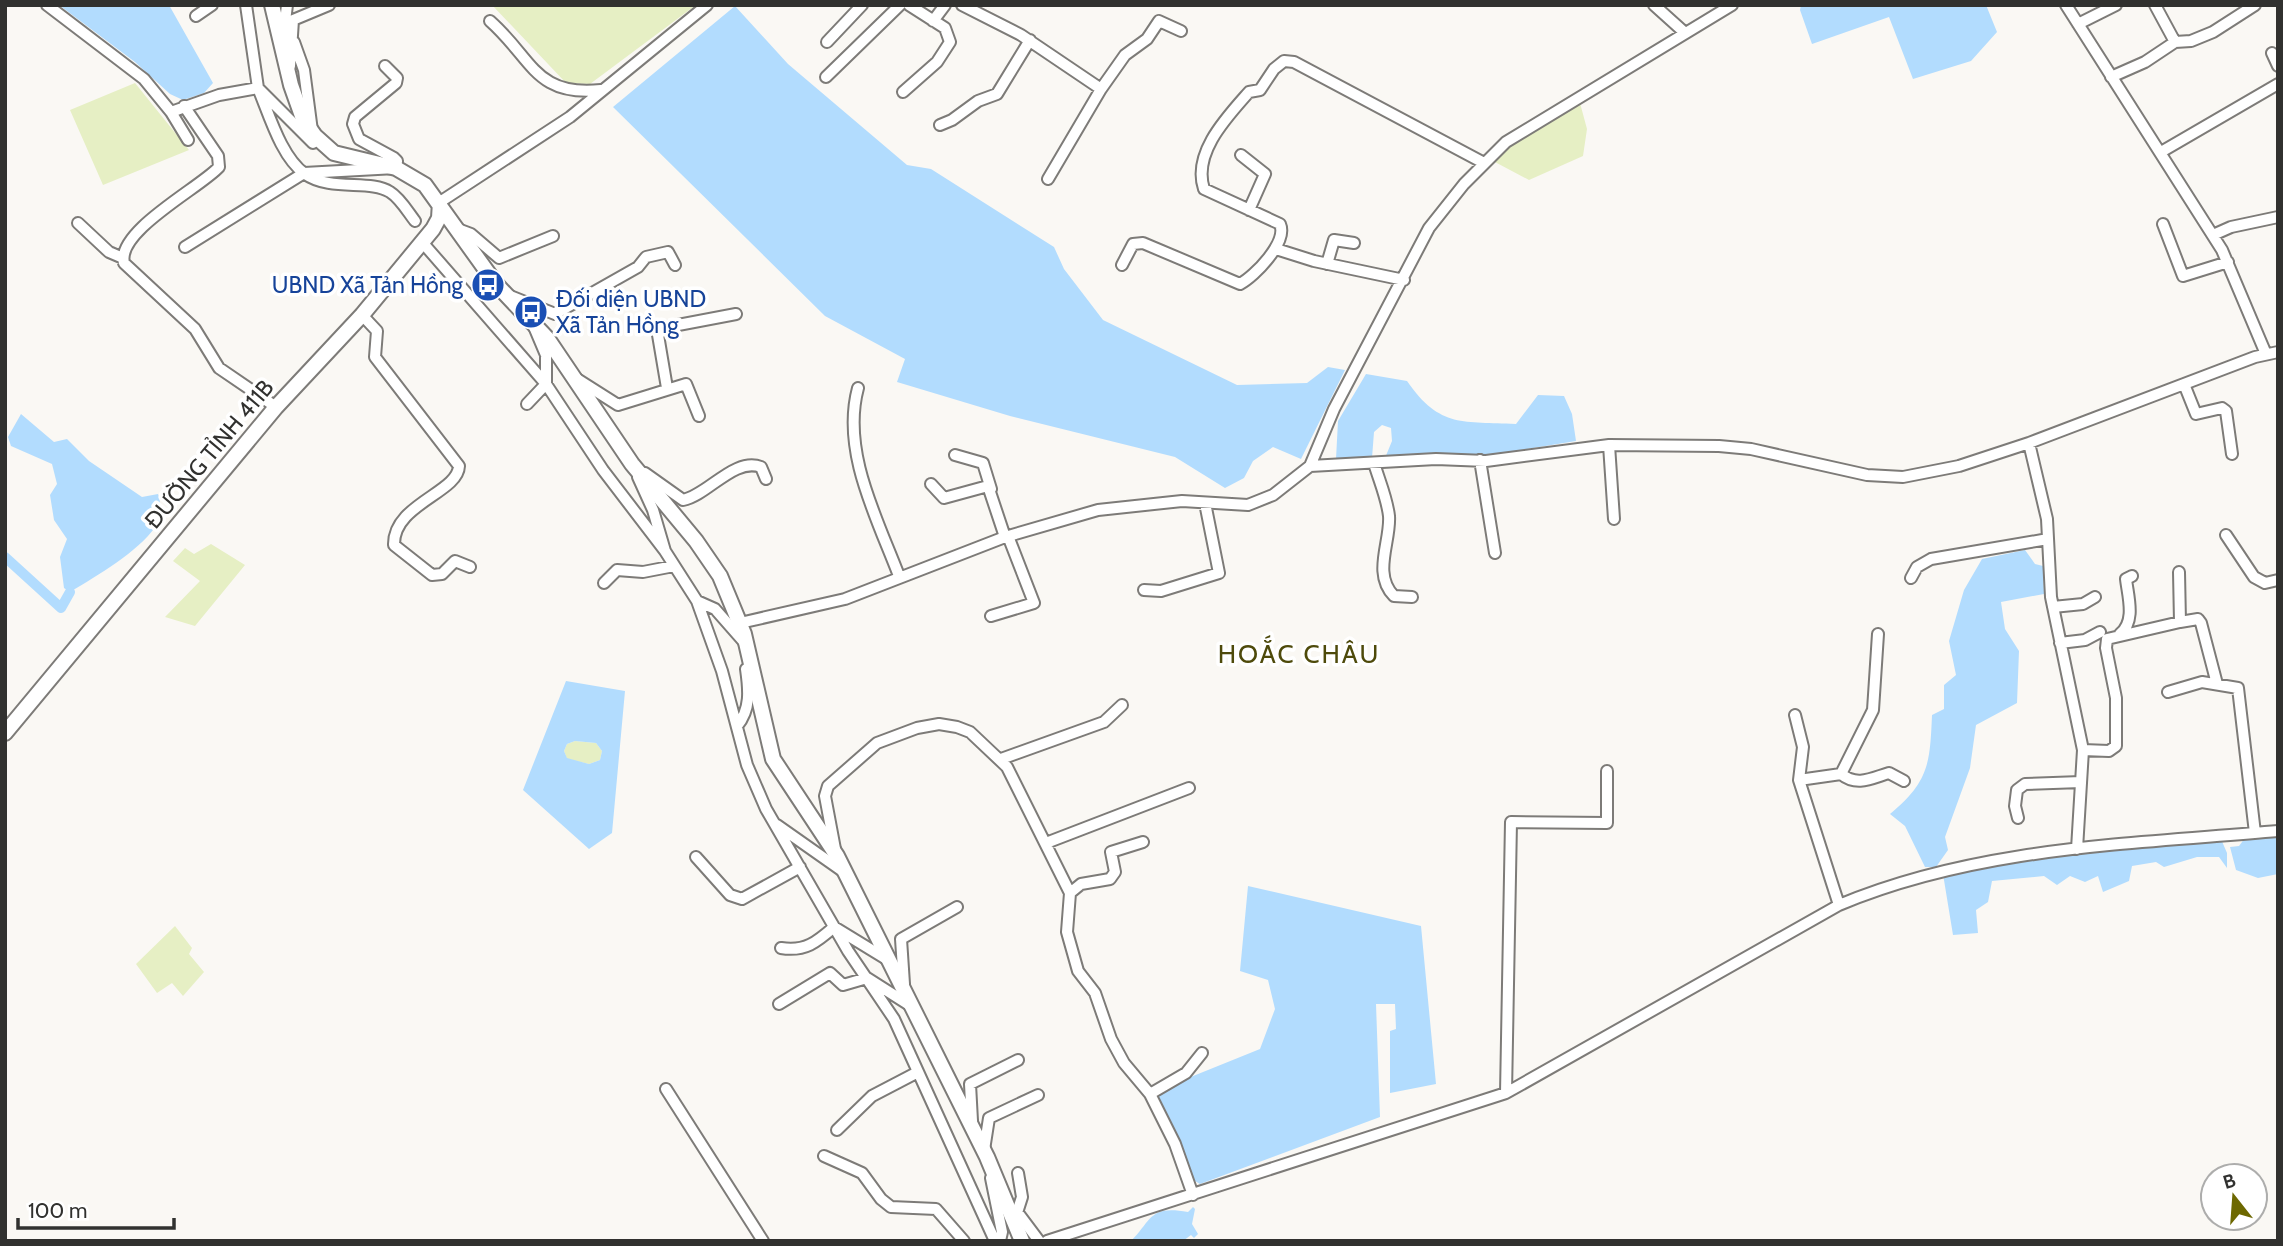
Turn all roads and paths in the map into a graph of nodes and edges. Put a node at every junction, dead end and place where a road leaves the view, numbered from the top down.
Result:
1 (47, 5) edge
2 (212, 5) edge
3 (246, 5) edge
4 (272, 5) edge
5 (287, 5) edge
6 (329, 5) edge
7 (707, 5) edge
8 (862, 5) edge
9 (900, 5) edge
10 (909, 5) edge
11 (945, 5) edge
12 (962, 5) edge
13 (1654, 5) edge
14 (1732, 5) edge
15 (2066, 5) edge
16 (2116, 5) edge
17 (2155, 5) edge
18 (2255, 5) edge
19 (196, 16) dead end
20 (933, 20) junction
21 (490, 21) dead end
22 (2078, 24) junction
23 (1181, 31) dead end
24 (1684, 32) junction
25 (292, 35) junction
26 (1030, 40) junction
27 (827, 42) dead end
28 (2175, 42) junction
29 (282, 48) junction
30 (2272, 53) dead end
31 (385, 66) dead end
32 (2278, 66) edge
33 (826, 77) dead end
34 (2111, 77) junction
35 (290, 80) junction
36 (2278, 84) edge
37 (258, 88) junction
38 (603, 89) junction
39 (1101, 89) junction
40 (903, 92) dead end
41 (184, 106) junction
42 (171, 112) junction
43 (940, 125) dead end
44 (312, 131) junction
45 (188, 140) dead end
46 (326, 148) junction
47 (2161, 152) junction
48 (1241, 155) dead end
49 (1484, 163) junction
50 (396, 168) junction
51 (304, 173) junction
52 (1048, 179) dead end
53 (440, 202) junction
54 (1249, 209) junction
55 (2278, 217) edge
56 (415, 221) dead end
57 (78, 223) dead end
58 (2162, 224) dead end
59 (456, 228) junction
60 (2213, 235) junction
61 (554, 236) dead end
62 (422, 242) junction
63 (1354, 243) dead end
64 (186, 247) dead end
65 (1276, 250) junction
66 (123, 258) junction
67 (2228, 262) junction
68 (1327, 264) junction
69 (676, 265) dead end
70 (1122, 265) dead end
71 (1405, 280) junction
72 (507, 295) junction
73 (736, 314) dead end
74 (362, 316) junction
75 (532, 320) junction
76 (2272, 353) edge
77 (572, 376) junction
78 (546, 384) junction
79 (2184, 384) junction
80 (667, 388) junction
81 (858, 388) dead end
82 (527, 404) dead end
83 (276, 407) junction
84 (699, 416) dead end
85 (2029, 443) junction
86 (1609, 445) junction
87 (2232, 454) dead end
88 (955, 455) dead end
89 (1480, 460) junction
90 (1374, 463) junction
91 (632, 464) junction
92 (1310, 466) junction
93 (765, 479) dead end
94 (931, 484) dead end
95 (991, 489) junction
96 (1205, 503) junction
97 (1614, 519) dead end
98 (2226, 535) dead end
99 (1006, 536) junction
100 (2048, 539) junction
101 (665, 551) junction
102 (1495, 554) dead end
103 (674, 566) junction
104 (470, 567) dead end
105 (2179, 572) dead end
106 (899, 576) junction
107 (2132, 576) dead end
108 (1911, 578) dead end
109 (2278, 580) edge
110 (604, 583) dead end
111 (1144, 590) dead end
112 (1412, 597) dead end
113 (2095, 597) dead end
114 (697, 601) junction
115 (2053, 607) junction
116 (991, 616) dead end
117 (2180, 622) junction
118 (740, 623) junction
119 (2100, 632) dead end
120 (1878, 634) dead end
121 (2120, 634) junction
122 (2060, 643) junction
123 (747, 649) junction
124 (2217, 684) junction
125 (2168, 692) dead end
126 (1122, 705) dead end
127 (1796, 715) dead end
128 (737, 726) junction
129 (5, 733) edge
130 (2083, 750) junction
131 (1000, 760) junction
132 (1607, 771) dead end
133 (1841, 774) junction
134 (1799, 780) junction
135 (1904, 781) dead end
136 (2081, 782) junction
137 (1189, 788) dead end
138 (2018, 818) dead end
139 (775, 824) junction
140 (2278, 831) edge
141 (2255, 833) junction
142 (1143, 842) dead end
143 (1046, 843) junction
144 (2077, 849) junction
145 (696, 857) dead end
146 (839, 863) junction
147 (800, 867) junction
148 (1070, 893) junction
149 (1839, 905) junction
150 (957, 907) dead end
151 (834, 927) junction
152 (781, 948) dead end
153 (888, 960) junction
154 (867, 978) junction
155 (908, 1001) junction
156 (779, 1004) dead end
157 (1202, 1053) dead end
158 (1017, 1060) dead end
159 (918, 1072) junction
160 (666, 1089) dead end
161 (1506, 1093) junction
162 (1150, 1094) junction
163 (1038, 1095) dead end
164 (972, 1127) junction
165 (837, 1130) dead end
166 (985, 1153) junction
167 (824, 1156) dead end
168 (1018, 1173) dead end
169 (1193, 1195) junction
170 (1016, 1217) junction
171 (763, 1241) edge
172 (964, 1241) edge
173 (998, 1241) edge
174 (1022, 1241) edge
175 (1039, 1241) edge
176 (1047, 1241) edge

1 - 42 street
2 - 19 street
3 - 37 street
4 - 29 main road
5 - 29 street
6 - 25 street
7 - 38 street
8 - 27 street
9 - 33 street
10 - 20 street
11 - 20 street
12 - 26 street
13 - 24 street
14 - 24 street
15 - 22 street
16 - 22 street
17 - 28 street
18 - 28 street
20 - 40 street
21 - 38 street
22 - 34 street
23 - 39 street
24 - 49 street
25 - 35 street
25 - 44 street
26 - 39 street
26 - 43 street
28 - 34 street
29 - 35 main road
30 - 32 street
31 - 50 street
34 - 47 street
35 - 44 main road
36 - 47 street
37 - 41 street
37 - 46 street
37 - 51 street
38 - 53 street
39 - 52 street
41 - 42 street
41 - 66 street
42 - 45 street
44 - 46 main road
46 - 50 main road
47 - 60 street
48 - 54 street
49 - 54 street
49 - 71 street
50 - 51 street
50 - 53 main road
51 - 56 street
51 - 64 street
53 - 59 main road
53 - 62 main road, ĐƯỜNG TỈNH 411B
54 - 65 street
55 - 60 street
57 - 66 street
58 - 67 street
59 - 61 street
59 - 72 main road
60 - 67 street
62 - 74 main road, ĐƯỜNG TỈNH 411B
62 - 78 street
63 - 68 street
65 - 68 street
65 - 70 street
66 - 83 street
67 - 76 street
68 - 71 street
69 - 72 street
71 - 92 street
72 - 75 main road
73 - 80 street
74 - 83 main road, ĐƯỜNG TỈNH 411B
74 - 104 street
75 - 77 main road
75 - 78 street
76 - 79 street
77 - 80 street
77 - 91 main road
78 - 82 street
78 - 101 street
79 - 85 street
79 - 87 street
80 - 84 street
81 - 106 street
83 - 129 main road, ĐƯỜNG TỈNH 411B
85 - 86 street
85 - 100 street
86 - 89 street
86 - 97 street
88 - 95 street
89 - 90 street
89 - 102 street
90 - 92 street
90 - 112 street
91 - 93 street
91 - 101 street
91 - 118 main road
92 - 96 street
94 - 95 street
95 - 99 street
96 - 99 street
96 - 111 street
98 - 109 street
99 - 106 street
99 - 116 street
100 - 108 street
100 - 115 street
101 - 103 street
103 - 110 street
103 - 114 street
105 - 117 street
106 - 118 street
107 - 121 street
113 - 115 street
114 - 123 street
114 - 128 street
115 - 122 street
117 - 121 street
117 - 124 street
118 - 123 main road
119 - 122 street
120 - 133 street
121 - 130 street
122 - 130 street
123 - 128 street
123 - 146 main road
124 - 125 street
124 - 141 street
126 - 131 street
127 - 134 street
128 - 139 street
130 - 136 street
131 - 143 street
131 - 146 street
132 - 161 street
133 - 134 street
133 - 135 street
134 - 149 street
136 - 138 street
136 - 144 street
137 - 143 street
139 - 146 street
139 - 147 street
140 - 141 street
141 - 144 street
142 - 148 street
143 - 148 street
144 - 149 street
145 - 147 street
146 - 153 main road
147 - 151 street
148 - 162 street
149 - 161 street
150 - 155 street
151 - 152 street
151 - 153 street
151 - 154 street
153 - 155 main road
154 - 155 street
154 - 156 street
154 - 159 street
155 - 164 main road
157 - 162 street
158 - 164 street
159 - 165 street
159 - 173 street
160 - 171 street
161 - 169 street
162 - 169 street
163 - 166 street
164 - 166 main road
166 - 170 main road
166 - 173 street
167 - 172 street
168 - 170 street
169 - 176 street
170 - 174 main road
170 - 175 street

